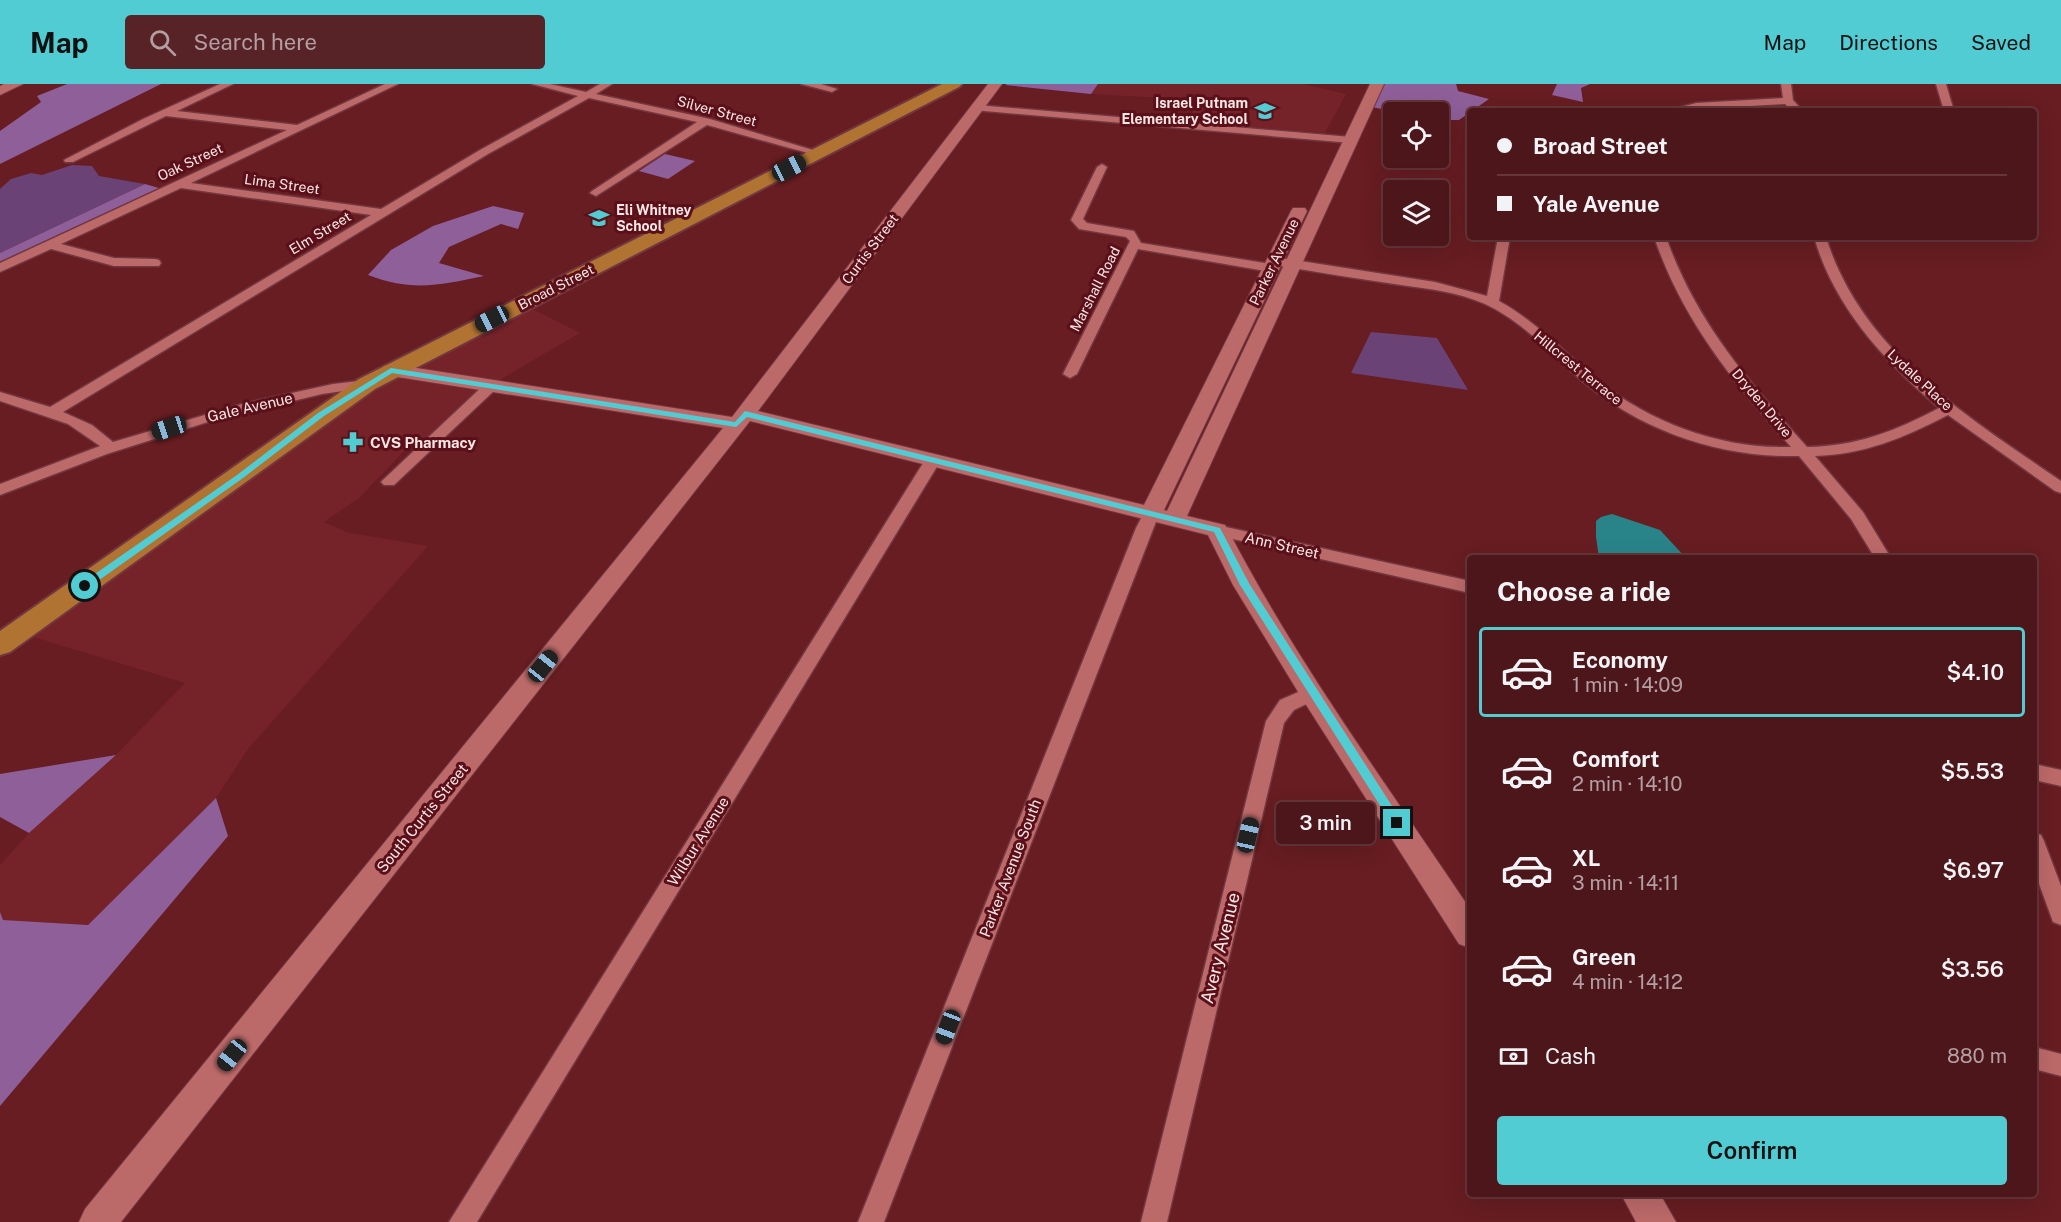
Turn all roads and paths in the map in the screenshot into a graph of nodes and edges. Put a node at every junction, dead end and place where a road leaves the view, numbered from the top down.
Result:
1 (16, 84) edge
2 (228, 84) edge
3 (393, 84) edge
4 (537, 84) edge
5 (607, 84) edge
6 (806, 84) edge
7 (954, 84) edge
8 (995, 84) edge
9 (1786, 84) edge
10 (1941, 84) edge
11 (832, 89) dead end
12 (0, 91) edge
13 (1364, 91) edge
14 (587, 95) junction
15 (1788, 101) junction
16 (977, 108) junction
17 (1689, 108) edge
18 (1795, 108) edge
19 (1948, 108) edge
20 (165, 113) junction
21 (706, 121) junction
22 (298, 128) junction
23 (1343, 134) junction
24 (818, 153) junction
25 (69, 160) dead end
26 (1102, 167) dead end
27 (178, 184) junction
28 (596, 193) dead end
29 (382, 213) junction
30 (1503, 240) edge
31 (1661, 240) edge
32 (1821, 240) edge
33 (50, 245) junction
34 (1134, 245) junction
35 (155, 263) dead end
36 (1280, 265) junction
37 (0, 268) edge
38 (1492, 303) junction
39 (1241, 330) junction
40 (1261, 334) junction
41 (391, 370) junction
42 (1070, 374) dead end
43 (367, 384) junction
44 (490, 386) junction
45 (0, 396) edge
46 (1203, 410) junction
47 (1949, 410) junction
48 (51, 412) junction
49 (1224, 414) junction
50 (741, 419) junction
51 (110, 447) junction
52 (1804, 453) junction
53 (933, 460) junction
54 (389, 482) dead end
55 (2061, 488) edge
56 (0, 490) edge
57 (1151, 514) junction
58 (1174, 520) junction
59 (1217, 530) junction
60 (1881, 555) edge
61 (1467, 586) edge
62 (0, 645) edge
63 (1312, 693) junction
64 (2037, 773) edge
65 (2061, 778) edge
66 (2037, 849) edge
67 (2061, 916) edge
68 (1467, 930) edge
69 (2037, 1059) edge
70 (2061, 1065) edge
71 (1640, 1197) edge
72 (98, 1222) edge
73 (462, 1222) edge
74 (871, 1222) edge
75 (1154, 1222) edge
76 (1657, 1222) edge

1 - 12 street
2 - 20 street
3 - 22 street, Oak Street
4 - 14 street, Silver Street
5 - 14 street, Elm Street
6 - 11 street
7 - 24 main road, Broad Street
8 - 16 street, Curtis Street
9 - 15 street
10 - 19 street
13 - 23 street, Parker Avenue
14 - 21 street, Silver Street
14 - 29 street, Elm Street
15 - 17 street
15 - 18 street
16 - 23 street
16 - 50 street, Curtis Street
20 - 22 street
20 - 25 street
21 - 24 street, Silver Street
21 - 28 street
22 - 27 street, Oak Street
23 - 36 street, Parker Avenue
24 - 41 main road, Broad Street
26 - 34 street
27 - 29 street, Lima Street
27 - 33 street, Oak Street
29 - 48 street, Elm Street
30 - 38 street
31 - 52 street, Dryden Drive
32 - 47 street, Lydale Place
33 - 35 street
33 - 37 street, Oak Street
34 - 36 street, Marshall Road
34 - 42 street, Marshall Road
36 - 38 street, Hillcrest Terrace
36 - 39 street, Parker Avenue
36 - 40 street, Parker Avenue
38 - 52 street, Hillcrest Terrace
39 - 40 street
39 - 46 street, Parker Avenue
40 - 49 street, Parker Avenue
41 - 43 main road, Broad Street
41 - 44 street, Ann Street
43 - 51 street, Gale Avenue
43 - 62 main road, Broad Street
44 - 50 street, Ann Street
44 - 54 street
45 - 48 street
46 - 49 street
46 - 57 street, Parker Avenue
47 - 52 street, Hillcrest Terrace
47 - 55 street, Lydale Place
48 - 51 street
49 - 58 street, Parker Avenue
50 - 53 street, Ann Street
50 - 72 street, South Curtis Street
51 - 56 street, Gale Avenue
52 - 60 street, Dryden Drive
53 - 57 street, Ann Street
53 - 73 street, Wilbur Avenue
57 - 58 street, Ann Street
57 - 74 street, Parker Avenue South
58 - 59 street, Ann Street
59 - 61 street, Ann Street
59 - 63 street
63 - 68 street
63 - 75 street, Avery Avenue
64 - 65 street
66 - 67 street
69 - 70 street
71 - 76 street

